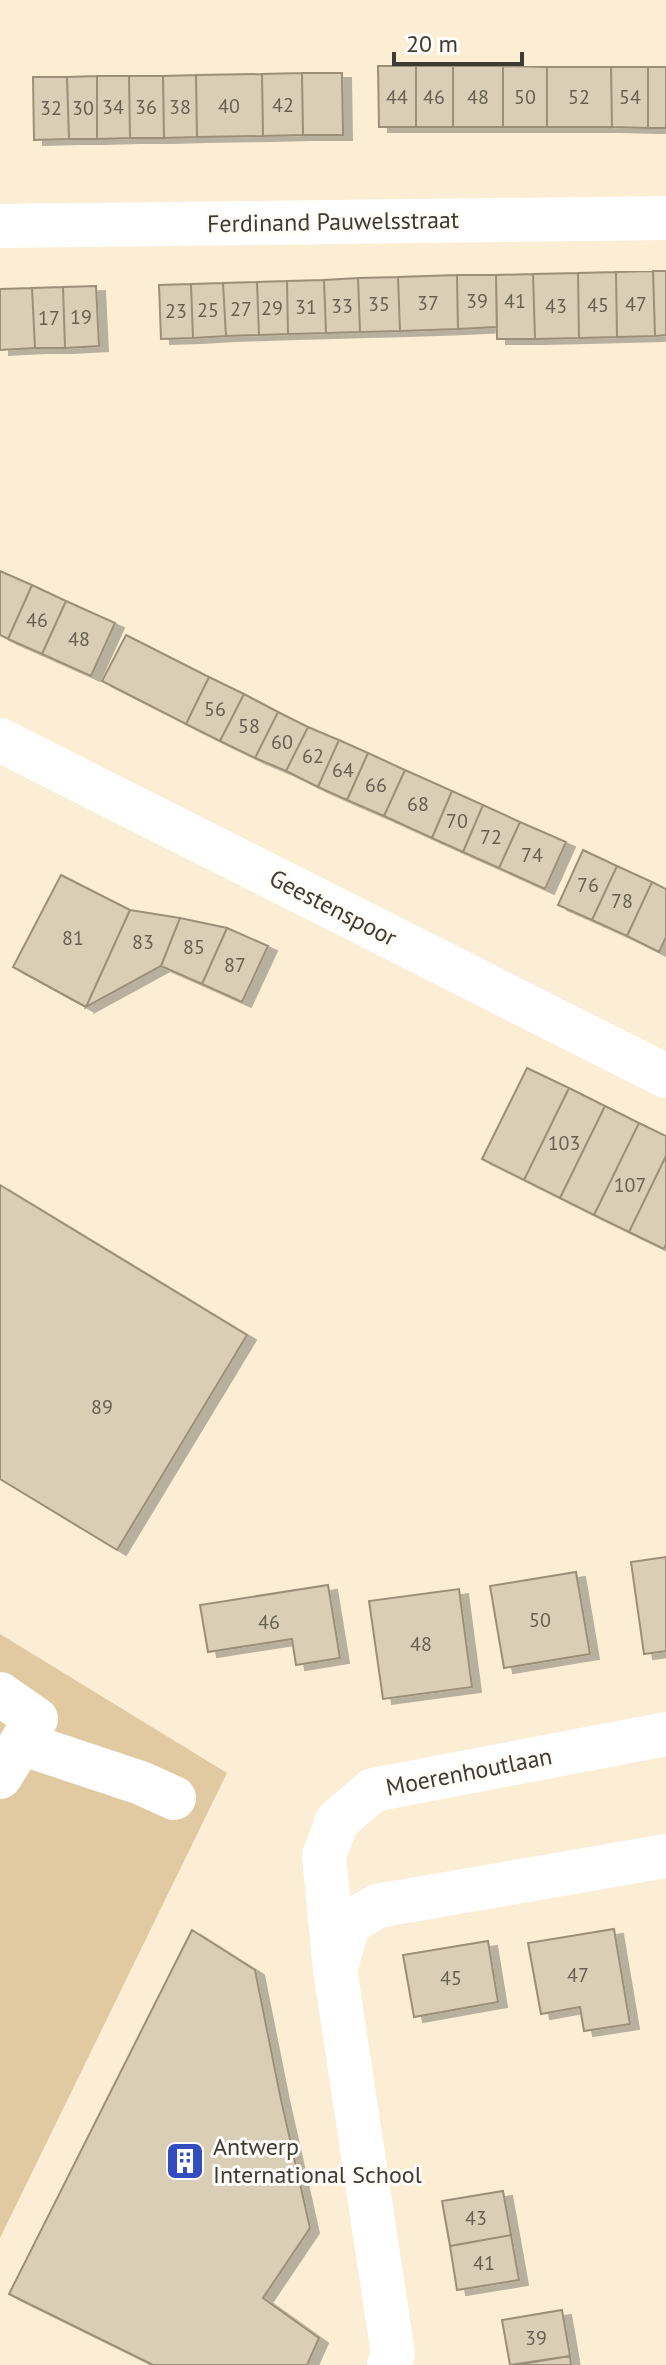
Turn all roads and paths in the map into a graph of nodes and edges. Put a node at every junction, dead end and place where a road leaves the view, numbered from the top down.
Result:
1 (666, 218) edge
2 (0, 226) edge
3 (0, 740) edge
4 (666, 1076) edge
5 (0, 1694) edge
6 (666, 1734) edge
7 (11, 1760) edge
8 (174, 1798) dead end
9 (666, 1856) edge
10 (335, 1969) junction
11 (394, 2361) edge

1 - 2 street, Ferdinand Pauwelsstraat
3 - 4 street, Geestenspoor
5 - 7 street
6 - 10 street, Moerenhoutlaan
7 - 8 street
9 - 10 street, Moerenhoutlaan
10 - 11 street, Moerenhoutlaan

